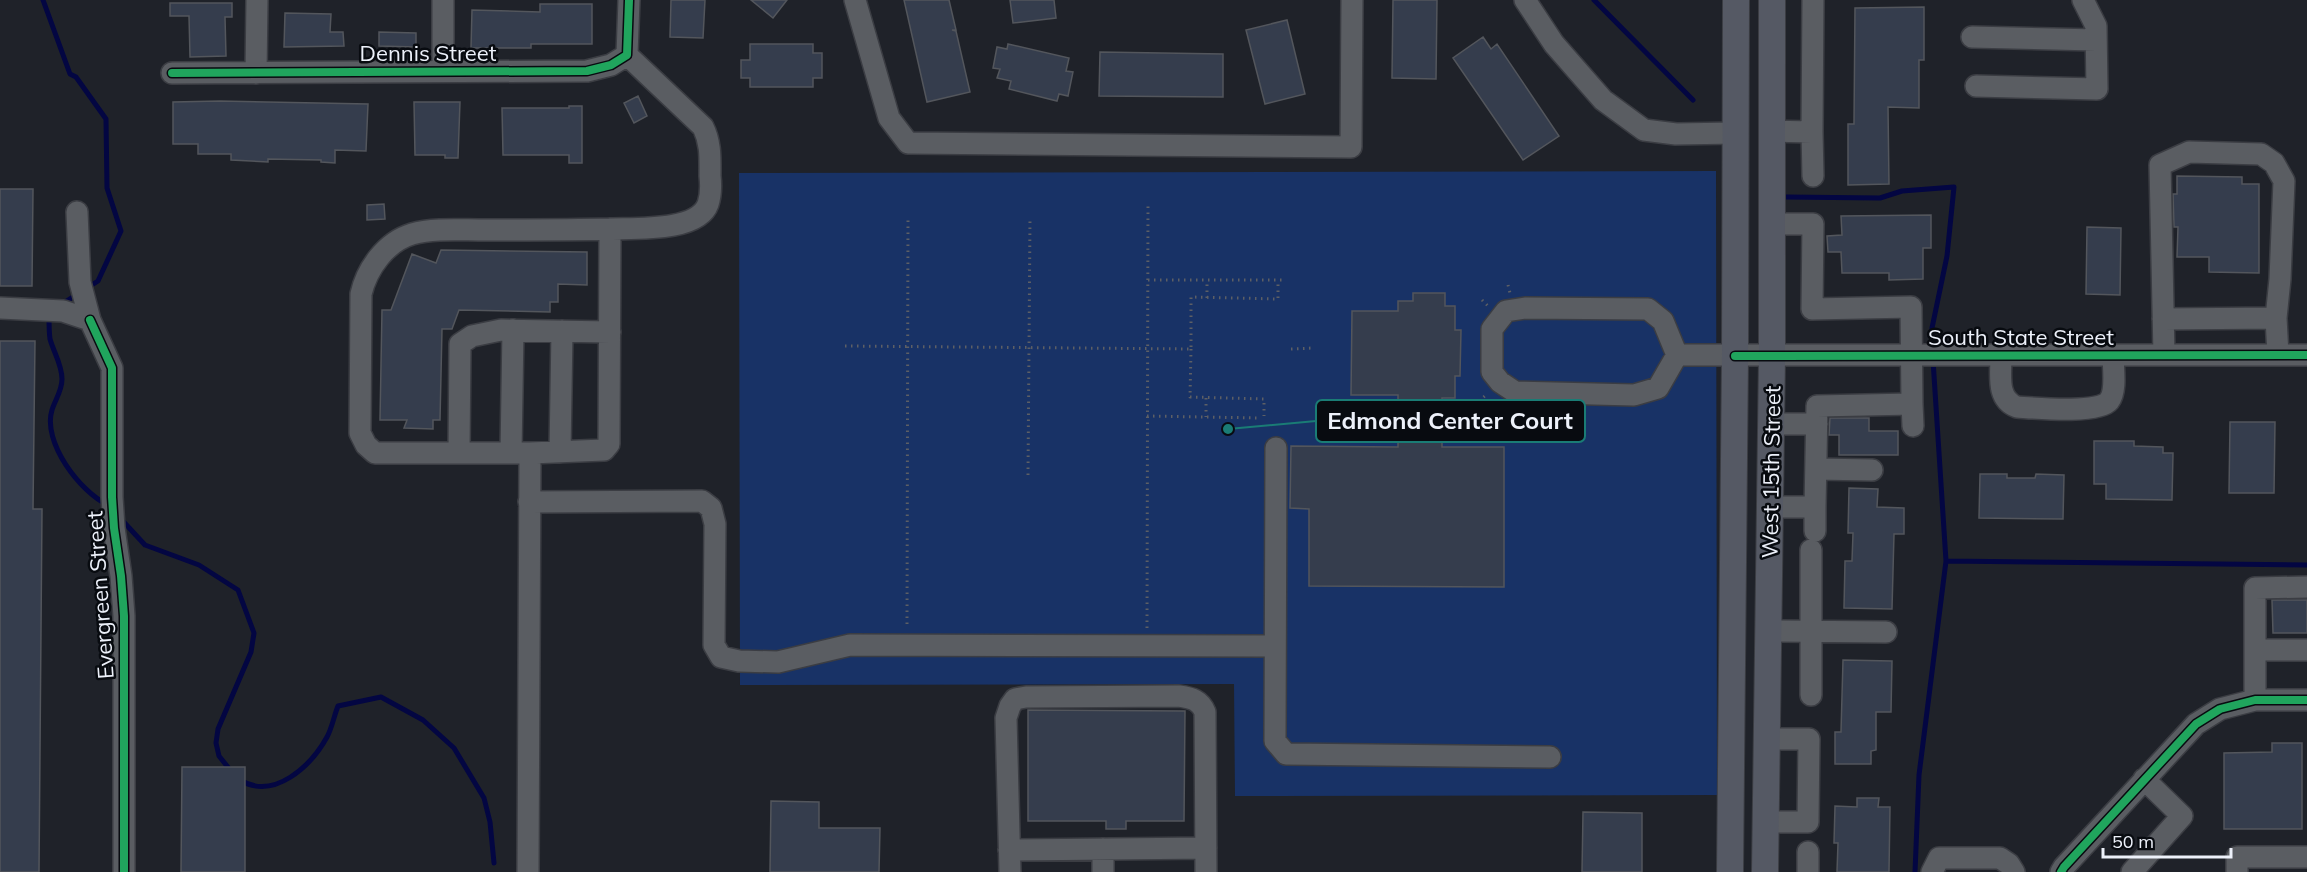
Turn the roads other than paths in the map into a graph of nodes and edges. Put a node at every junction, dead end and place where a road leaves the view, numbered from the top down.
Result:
1 (257, 0) edge
2 (443, 0) edge
3 (629, 0) edge
4 (855, 0) edge
5 (1352, 0) edge
6 (1525, 0) edge
7 (1736, 0) edge
8 (1772, 0) edge
9 (1813, 0) edge
10 (2083, 0) edge
11 (1972, 37) dead end
12 (2096, 40) junction
13 (627, 55) junction
14 (443, 70) junction
15 (172, 73) dead end
16 (256, 73) junction
17 (1976, 86) dead end
18 (1770, 131) junction
19 (1812, 132) junction
20 (1735, 133) junction
21 (1813, 176) dead end
22 (76, 212) dead end
23 (1771, 224) junction
24 (610, 229) junction
25 (0, 308) edge
26 (2276, 318) junction
27 (2163, 319) junction
28 (90, 320) junction
29 (513, 330) junction
30 (562, 331) junction
31 (610, 332) junction
32 (1677, 355) junction
33 (2113, 355) junction
34 (2164, 355) junction
35 (2278, 355) junction
36 (2307, 355) edge
37 (1735, 356) junction
38 (1772, 356) junction
39 (1913, 356) junction
40 (2001, 356) junction
41 (1912, 404) junction
42 (1772, 424) junction
43 (1816, 424) junction
44 (1913, 426) dead end
45 (1276, 448) dead end
46 (560, 452) junction
47 (459, 453) junction
48 (520, 453) junction
49 (1816, 469) junction
50 (1872, 470) dead end
51 (529, 502) junction
52 (1770, 507) junction
53 (1815, 507) junction
54 (2307, 587) edge
55 (1769, 631) junction
56 (1811, 631) junction
57 (1886, 632) dead end
58 (1274, 646) junction
59 (2255, 650) junction
60 (2307, 650) edge
61 (1811, 695) dead end
62 (2255, 700) junction
63 (2307, 700) edge
64 (1767, 739) junction
65 (1550, 758) dead end
66 (2145, 779) junction
67 (1766, 822) junction
68 (1808, 844) edge
69 (1206, 848) junction
70 (1103, 849) junction
71 (1009, 850) junction
72 (2307, 857) edge
73 (124, 872) edge
74 (528, 872) edge
75 (1010, 872) edge
76 (1103, 872) edge
77 (1206, 872) edge
78 (1730, 872) edge
79 (1765, 872) edge
80 (1932, 872) edge
81 (2013, 872) edge
82 (2061, 872) edge
83 (2132, 872) edge
84 (2237, 872) edge

1 - 16 street
2 - 14 street
3 - 13 street
4 - 5 street
6 - 20 street
7 - 20 main road, West 15th Street
8 - 18 main road, West 15th Street
9 - 19 street
10 - 12 street
11 - 12 street
12 - 17 street
13 - 14 street, Dennis Street
13 - 24 street
14 - 16 street, Dennis Street
15 - 16 street, Dennis Street
18 - 19 street
18 - 23 main road, West 15th Street
19 - 21 street
20 - 37 main road, West 15th Street
22 - 28 street, Evergreen Street
23 - 38 main road, West 15th Street
23 - 39 street
24 - 31 street
24 - 47 street
25 - 28 street
26 - 27 street
26 - 27 street
26 - 35 street
27 - 34 street
28 - 73 street, Evergreen Street
29 - 30 street
29 - 47 street
29 - 48 street
30 - 31 street
30 - 46 street
31 - 46 street
32 - 32 street
32 - 37 street, South State Street
33 - 34 street, South State Street
33 - 40 street, South State Street
33 - 40 street
34 - 35 street, South State Street
35 - 36 street, South State Street
37 - 38 street, South State Street
37 - 78 main road, West 15th Street
38 - 39 street, South State Street
38 - 42 main road, West 15th Street
39 - 40 street, South State Street
39 - 41 street
41 - 43 street
41 - 44 street
42 - 43 street
42 - 52 main road, West 15th Street
43 - 49 street
45 - 58 street
46 - 48 street
47 - 48 street
48 - 51 street
49 - 50 street
49 - 53 street
51 - 58 street
51 - 74 street
52 - 53 street
52 - 55 main road, West 15th Street
53 - 56 street
54 - 59 street
55 - 56 street
55 - 64 main road, West 15th Street
56 - 57 street
56 - 61 street
58 - 65 street
59 - 60 street
59 - 62 street
62 - 63 street
62 - 66 street
64 - 67 main road, West 15th Street
64 - 68 street
66 - 82 street
66 - 83 street
67 - 68 street
67 - 79 main road, West 15th Street
69 - 70 street
69 - 71 street
69 - 77 street
70 - 71 street
70 - 76 street
71 - 75 street
72 - 84 street
80 - 81 street

